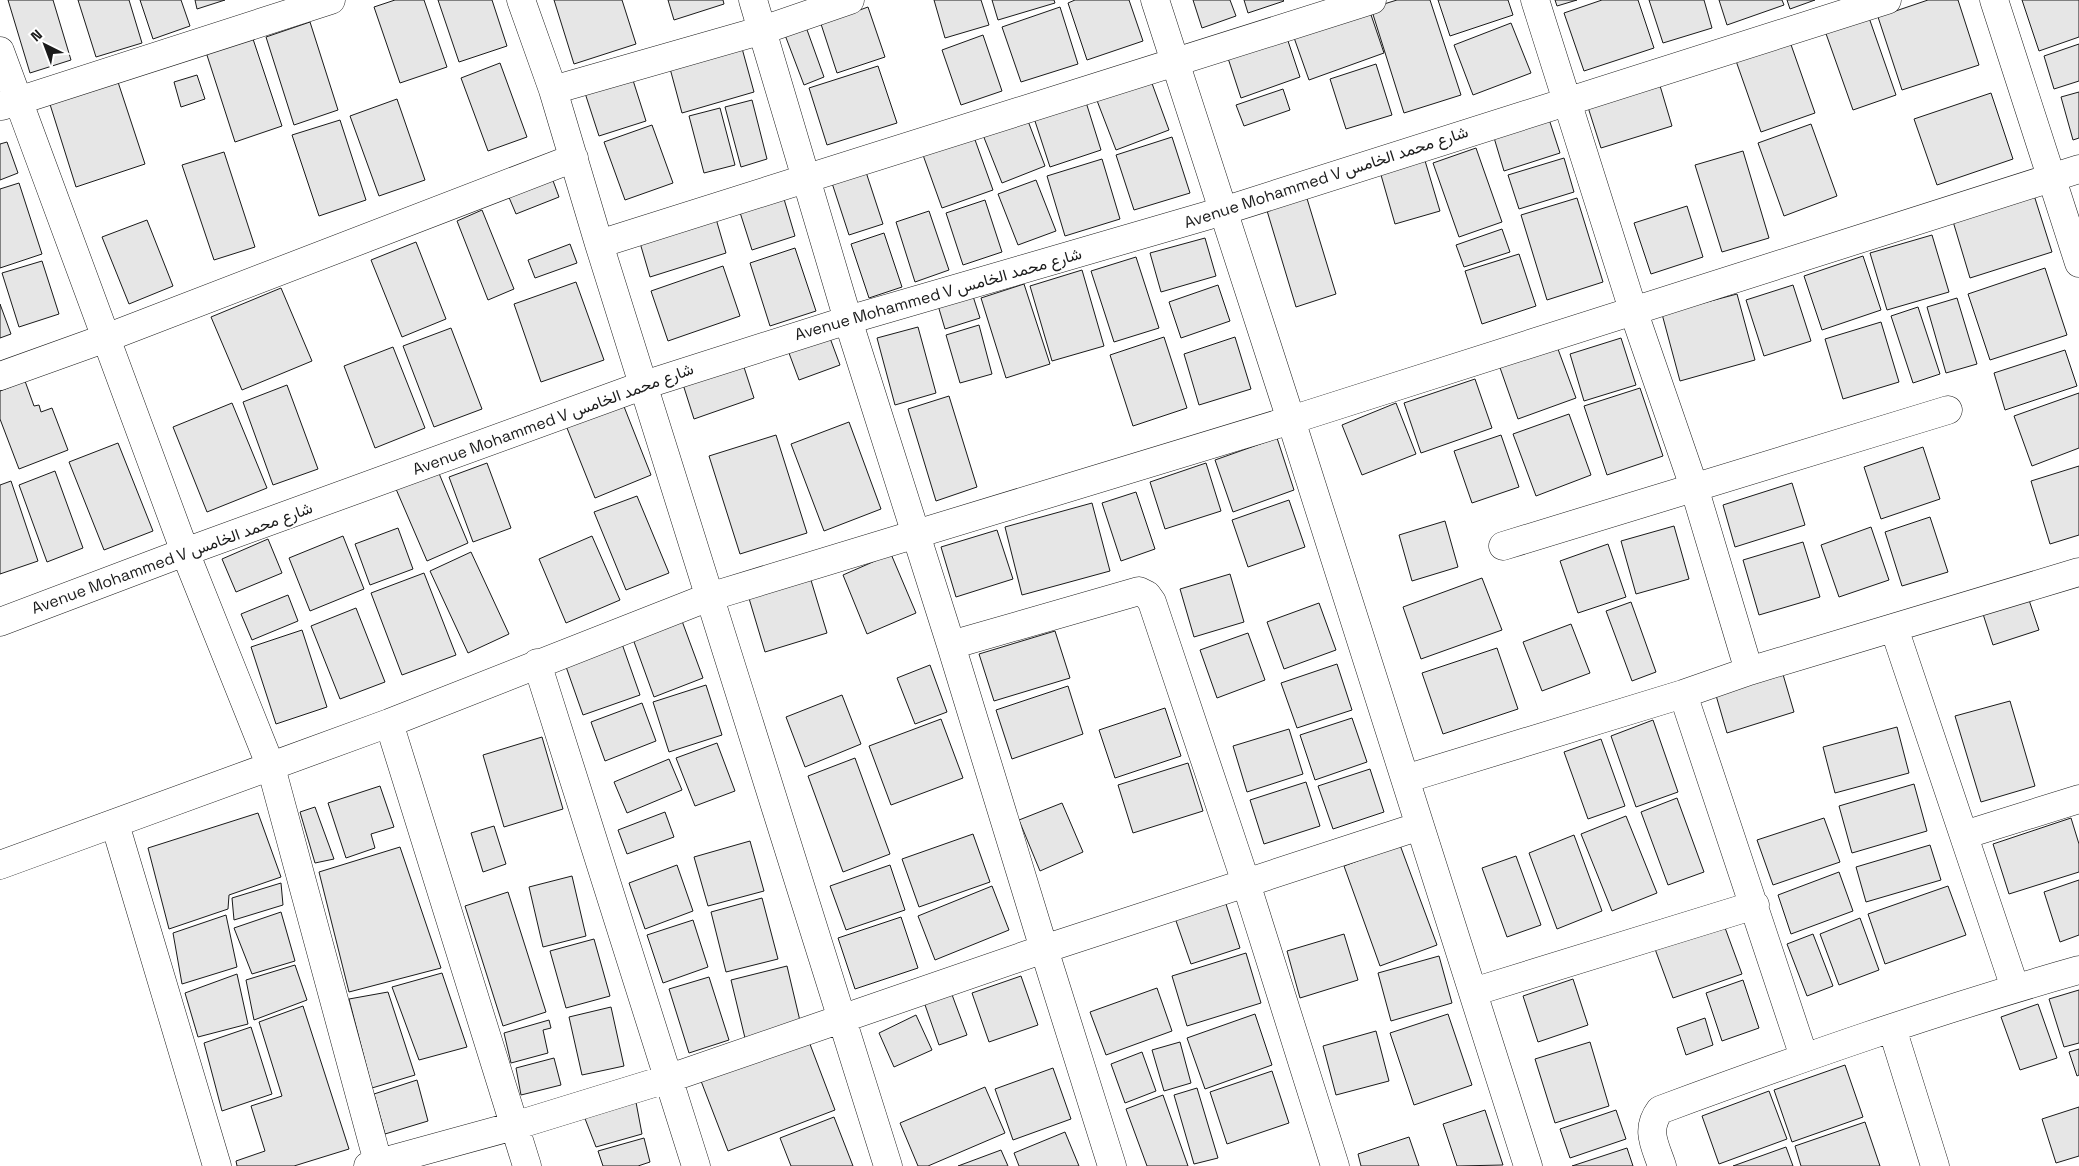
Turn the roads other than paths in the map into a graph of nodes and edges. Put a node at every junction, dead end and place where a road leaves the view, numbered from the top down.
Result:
1 (331, 0) edge
2 (521, 0) edge
3 (753, 0) edge
4 (850, 0) edge
5 (1155, 0) edge
6 (1372, 0) edge
7 (1535, 0) edge
8 (1888, 0) edge
9 (1994, 0) edge
10 (763, 30) junction
11 (0, 51) edge
12 (1175, 64) junction
13 (553, 90) junction
14 (1567, 101) junction
15 (9, 103) edge
16 (574, 158) junction
17 (2079, 169) edge
18 (806, 177) junction
19 (2052, 178) junction
20 (1223, 211) junction
21 (599, 244) junction
22 (2079, 262) edge
23 (1633, 310) junction
24 (848, 320) junction
25 (106, 338) junction
26 (0, 376) edge
27 (644, 384) junction
28 (1948, 410) dead end
29 (1291, 420) junction
30 (1694, 487) junction
31 (915, 534) junction
32 (1502, 546) dead end
33 (185, 552) junction
34 (2079, 572) edge
35 (709, 597) junction
36 (0, 622) edge
37 (1894, 628) junction
38 (951, 645) junction
39 (537, 663) junction
40 (1749, 672) junction
41 (1683, 694) junction
42 (389, 723) junction
43 (271, 767) junction
44 (1405, 779) junction
45 (2079, 799) edge
46 (115, 824) junction
47 (1420, 826) junction
48 (1964, 835) junction
49 (0, 866) edge
50 (1246, 883) junction
51 (1755, 905) junction
52 (1044, 949) junction
53 (2079, 970) edge
54 (2015, 988) junction
55 (1473, 992) junction
56 (843, 1018) junction
57 (1892, 1028) junction
58 (1804, 1057) junction
59 (670, 1078) junction
60 (514, 1126) junction
61 (375, 1165) edge
62 (218, 1166) edge
63 (527, 1166) edge
64 (696, 1166) edge
65 (888, 1166) edge
66 (1112, 1166) edge
67 (1335, 1166) edge
68 (1528, 1166) edge
69 (1662, 1166) edge
70 (1936, 1166) edge

1 - 15 street
2 - 13 street
3 - 10 street
4 - 10 street
5 - 12 street
6 - 12 street
7 - 14 street
8 - 14 street, Avenue Mohammed V شارع محمد الخامس
9 - 19 street
10 - 13 street
10 - 18 street
11 - 15 street
12 - 18 street
12 - 20 street
13 - 16 street
14 - 20 street, Avenue Mohammed V شارع محمد الخامس
14 - 23 street
15 - 25 street
16 - 21 street
16 - 25 street
17 - 19 street
18 - 21 street
18 - 24 street
19 - 22 street
19 - 23 street
20 - 24 street, Avenue Mohammed V شارع محمد الخامس
20 - 29 street
21 - 27 street
23 - 29 street
23 - 30 street
24 - 27 street, Avenue Mohammed V شارع محمد الخامس
24 - 31 street
25 - 26 street
25 - 33 street
27 - 33 street, Avenue Mohammed V شارع محمد الخامس
27 - 35 street
28 - 30 street
29 - 31 street
29 - 44 street
30 - 32 street
30 - 40 street
31 - 35 street
31 - 38 street
33 - 36 street, Avenue Mohammed V شارع محمد الخامس
33 - 43 street
34 - 37 street
35 - 39 street
35 - 56 street
37 - 40 street
37 - 48 street
38 - 50 street
38 - 52 street
39 - 42 street
39 - 59 street
40 - 41 street
41 - 44 street
41 - 51 street
42 - 43 street
42 - 60 street
43 - 46 street
43 - 61 street
44 - 47 street
45 - 48 street
46 - 49 street
46 - 62 street
47 - 50 street
47 - 55 street
48 - 54 street
50 - 52 street
50 - 67 street
51 - 55 street
51 - 58 street
52 - 56 street
52 - 66 street
53 - 54 street
54 - 57 street
55 - 68 street
56 - 59 street
56 - 65 street
57 - 58 street
57 - 70 street
58 - 69 street
59 - 60 street
59 - 64 street
60 - 61 street
60 - 63 street

